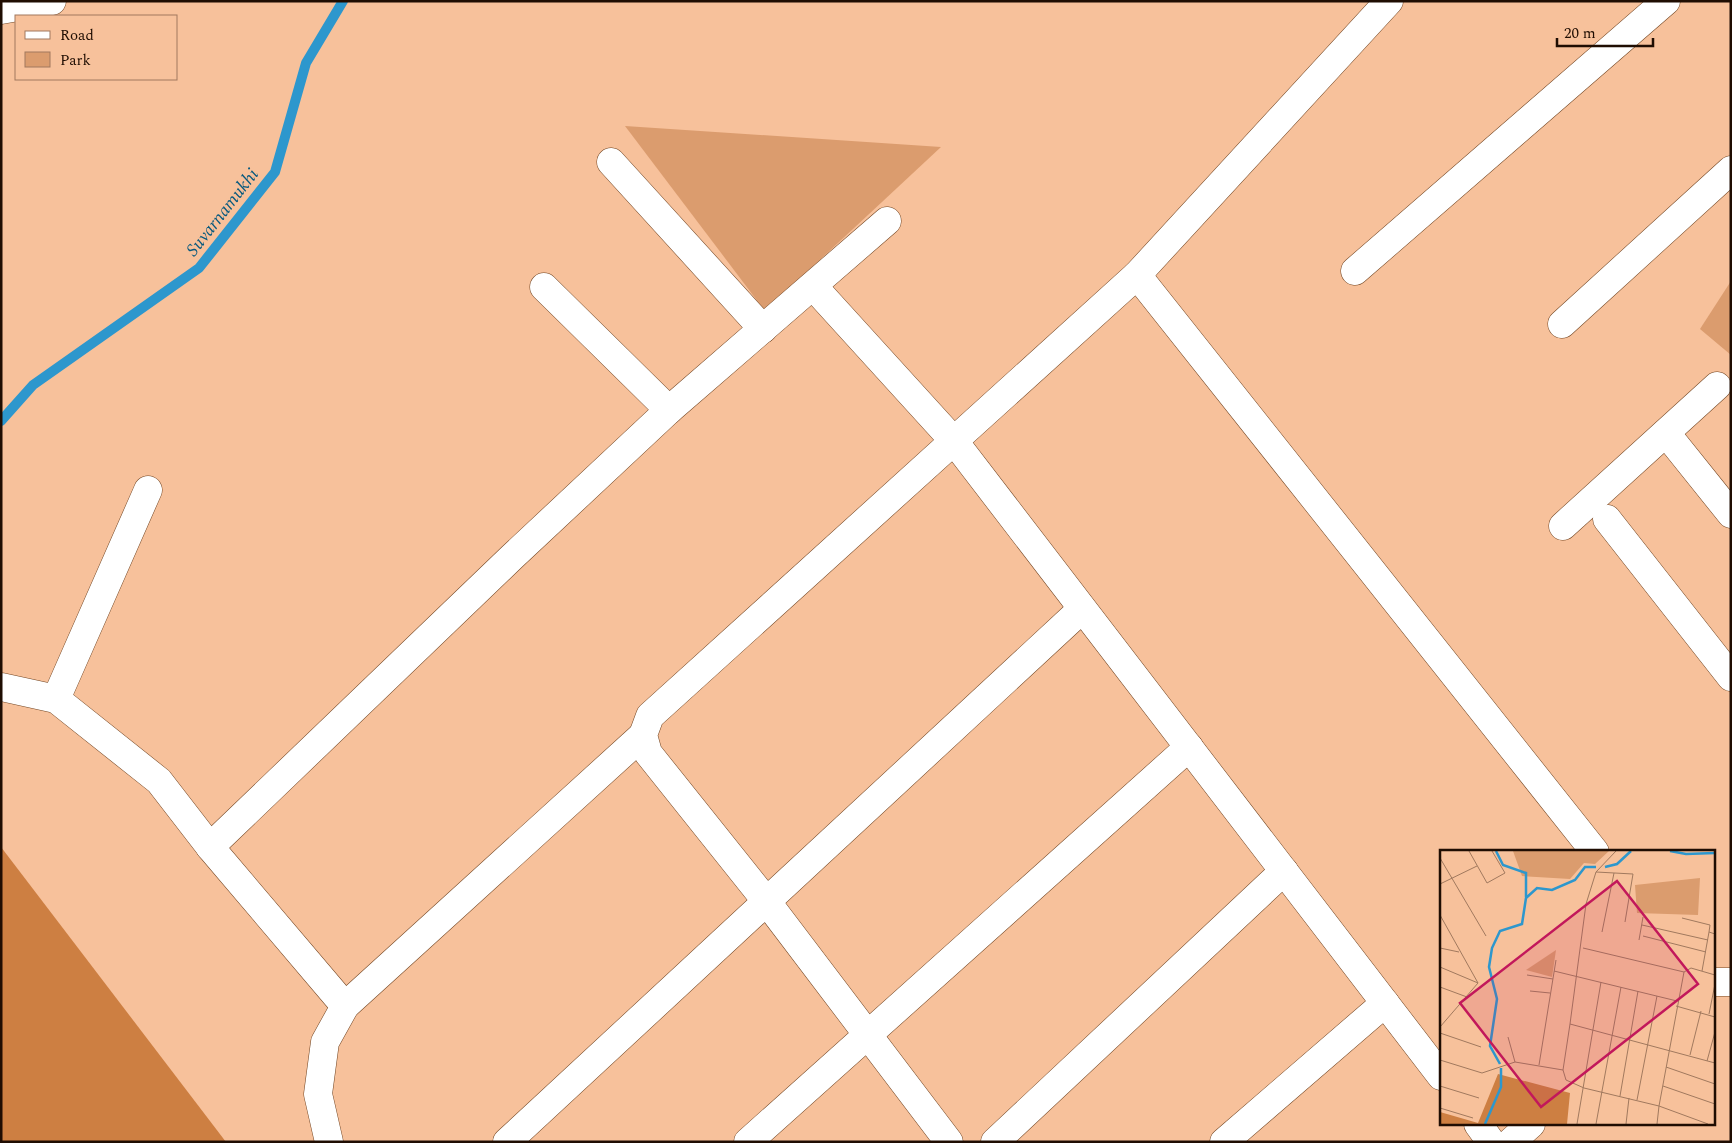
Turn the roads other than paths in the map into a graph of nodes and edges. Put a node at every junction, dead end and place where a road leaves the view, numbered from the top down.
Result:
1 (52, 1) edge
2 (1389, 1) edge
3 (1666, 1) edge
4 (1, 10) edge
5 (611, 162) dead end
6 (1731, 170) edge
7 (887, 221) dead end
8 (1355, 271) dead end
9 (1137, 275) junction
10 (813, 286) junction
11 (544, 287) dead end
12 (1562, 324) dead end
13 (763, 329) junction
14 (1717, 386) dead end
15 (670, 410) junction
16 (1666, 433) junction
17 (954, 441) junction
18 (148, 490) dead end
19 (1731, 514) edge
20 (1607, 519) dead end
21 (1563, 526) dead end
22 (1082, 609) junction
23 (1731, 677) edge
24 (1, 687) edge
25 (56, 699) junction
26 (643, 735) junction
27 (1189, 747) junction
28 (210, 847) junction
29 (1593, 850) edge
30 (1284, 871) junction
31 (767, 902) junction
32 (1714, 982) edge
33 (1731, 982) edge
34 (1385, 1004) junction
35 (345, 1006) junction
36 (869, 1034) junction
37 (1440, 1075) edge
38 (1479, 1126) edge
39 (1529, 1126) edge
40 (329, 1142) edge
41 (507, 1142) edge
42 (748, 1142) edge
43 (949, 1142) edge
44 (995, 1142) edge
45 (1224, 1142) edge
46 (1491, 1142) edge
47 (1510, 1142) edge

1 - 4 street
2 - 9 street
3 - 8 street
5 - 13 street
6 - 12 street
7 - 10 street
9 - 17 street
9 - 29 street
10 - 13 street
10 - 17 street
11 - 15 street
13 - 15 street
14 - 16 street
15 - 28 street
16 - 19 street
16 - 21 street
17 - 22 street
17 - 26 street
18 - 25 street
20 - 23 street
22 - 27 street
22 - 31 street
24 - 25 street
25 - 28 street
26 - 31 street
26 - 35 street
27 - 30 street
27 - 36 street
28 - 35 street
30 - 34 street
30 - 44 street
31 - 36 street
31 - 41 street
32 - 33 street
34 - 37 street
34 - 45 street
35 - 40 street
36 - 42 street
36 - 43 street
38 - 46 street
39 - 47 street

